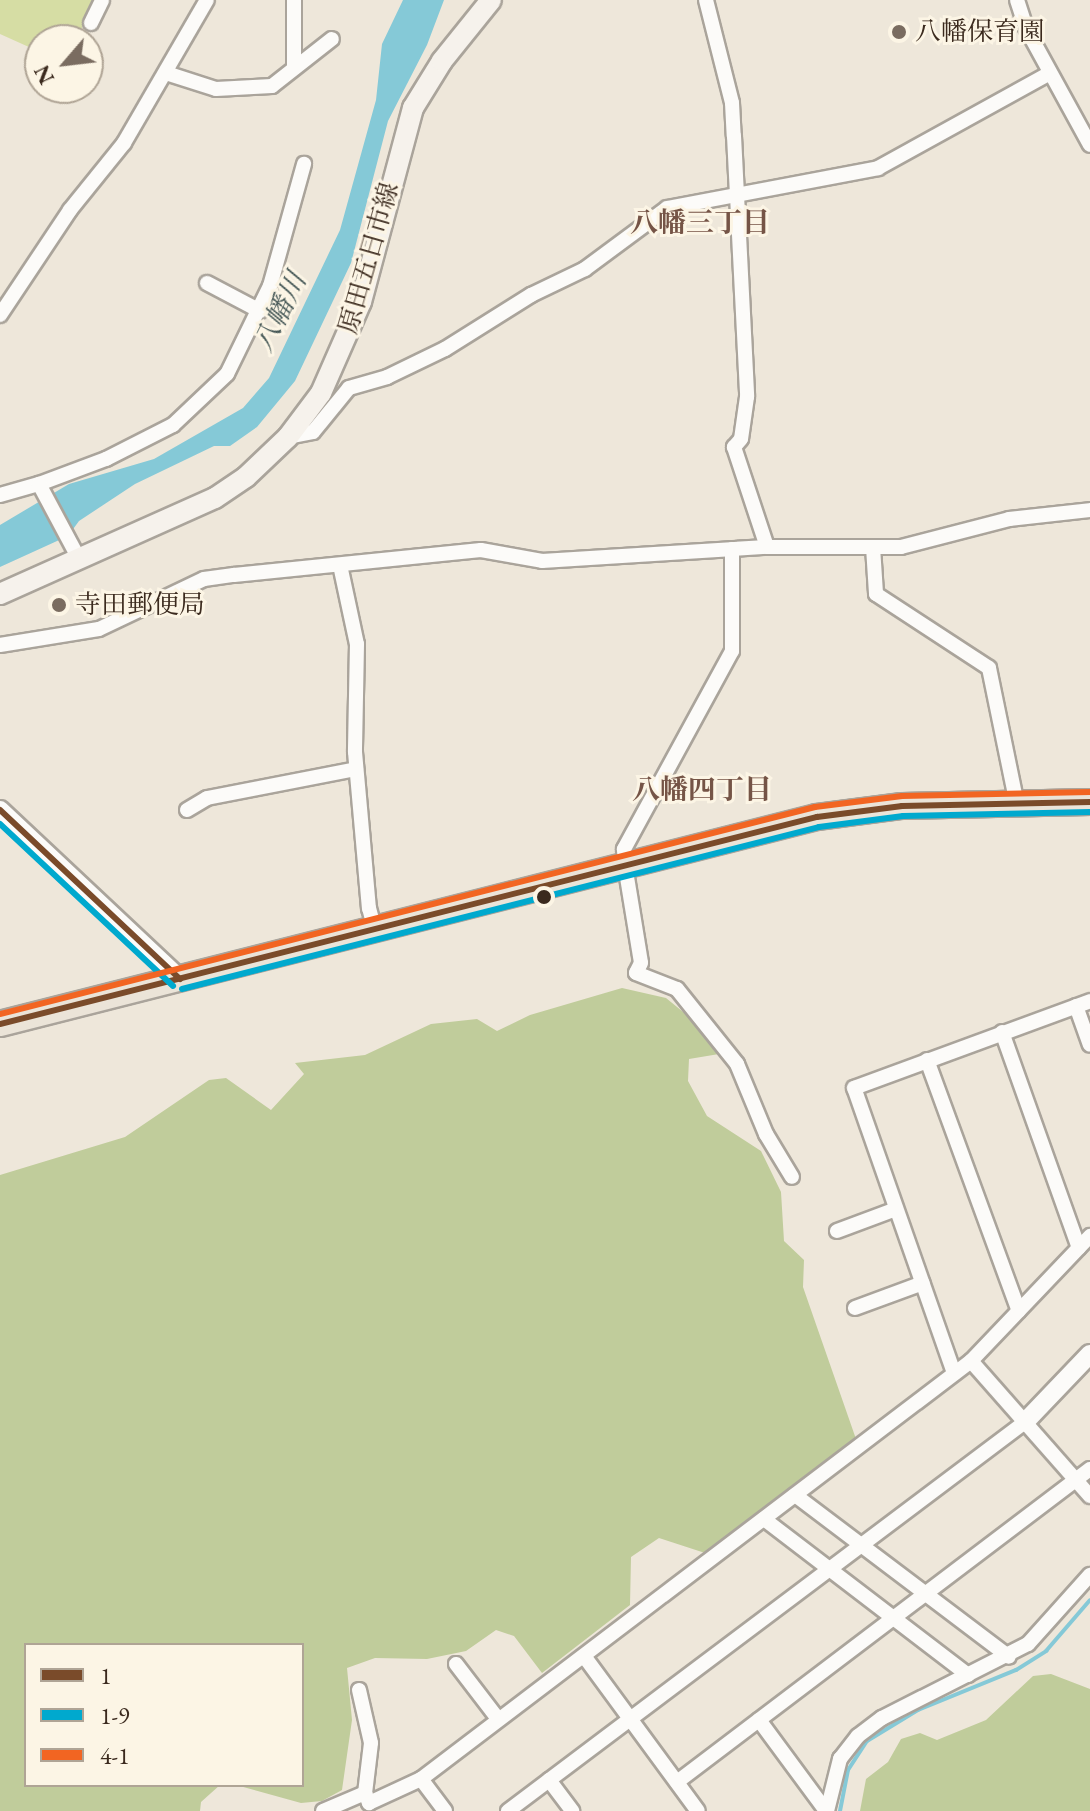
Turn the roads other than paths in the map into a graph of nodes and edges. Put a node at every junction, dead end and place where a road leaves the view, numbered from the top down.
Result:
1 (102, 0) edge
2 (207, 0) edge
3 (294, 0) edge
4 (491, 0) edge
5 (706, 0) edge
6 (1017, 0) edge
7 (91, 23) dead end
8 (332, 39) dead end
9 (294, 68) junction
10 (166, 73) junction
11 (1050, 73) junction
12 (1090, 145) edge
13 (304, 164) dead end
14 (735, 193) junction
15 (207, 283) dead end
16 (260, 311) junction
17 (0, 315) edge
18 (288, 437) junction
19 (40, 487) junction
20 (1, 495) edge
21 (1090, 510) edge
22 (767, 547) junction
23 (873, 547) junction
24 (732, 549) junction
25 (77, 556) junction
26 (340, 565) junction
27 (0, 594) edge
28 (0, 645) edge
29 (356, 769) junction
30 (1090, 802) edge
31 (1017, 804) junction
32 (0, 810) edge
33 (187, 810) dead end
34 (625, 865) junction
35 (375, 930) junction
36 (180, 979) junction
37 (1083, 1004) edge
38 (0, 1024) edge
39 (1002, 1032) junction
40 (1090, 1045) edge
41 (927, 1060) junction
42 (792, 1177) dead end
43 (896, 1209) junction
44 (837, 1231) dead end
45 (1090, 1236) edge
46 (1079, 1248) junction
47 (923, 1283) junction
48 (855, 1308) dead end
49 (1019, 1311) junction
50 (1090, 1354) edge
51 (971, 1361) junction
52 (954, 1373) junction
53 (1025, 1422) junction
54 (1090, 1469) edge
55 (1078, 1482) junction
56 (795, 1495) junction
57 (1090, 1496) edge
58 (764, 1519) junction
59 (862, 1544) junction
60 (828, 1568) junction
61 (1088, 1581) edge
62 (925, 1594) junction
63 (896, 1618) junction
64 (584, 1656) junction
65 (1009, 1657) junction
66 (456, 1664) dead end
67 (968, 1675) junction
68 (359, 1690) dead end
69 (498, 1719) junction
70 (629, 1719) junction
71 (759, 1720) junction
72 (421, 1779) junction
73 (549, 1780) junction
74 (677, 1782) junction
75 (365, 1793) junction
76 (331, 1810) edge
77 (445, 1811) edge
78 (508, 1811) edge
79 (572, 1811) edge
80 (698, 1811) edge
81 (827, 1811) edge

1 - 7 street
2 - 10 street
3 - 9 street
4 - 18 main road, 原田五日市線
5 - 14 street
6 - 11 street
8 - 9 street
9 - 10 street
10 - 17 street
11 - 12 street
11 - 14 street
13 - 16 street
14 - 18 street
14 - 22 street
15 - 16 street
16 - 19 street
18 - 25 main road, 原田五日市線
19 - 20 street
19 - 25 street
21 - 23 street
22 - 23 street
22 - 24 street
23 - 31 street
24 - 26 street
24 - 34 street
25 - 27 main road, 原田五日市線
26 - 28 street
26 - 29 street
29 - 33 street
29 - 35 street
30 - 31 main road
31 - 34 main road
32 - 36 street
34 - 35 main road
34 - 42 street
35 - 36 main road
36 - 38 main road
37 - 39 street
37 - 40 street
39 - 41 street
39 - 46 street
41 - 43 street
41 - 49 street
43 - 44 street
43 - 47 street
45 - 46 street
46 - 49 street
47 - 48 street
47 - 52 street
49 - 51 street
50 - 53 street
51 - 52 street
51 - 53 street
52 - 56 street
53 - 55 street
53 - 59 street
54 - 55 street
55 - 57 street
55 - 62 street
56 - 58 street
56 - 59 street
58 - 60 street
58 - 64 street
59 - 60 street
59 - 62 street
60 - 63 street
60 - 70 street
61 - 65 street
62 - 63 street
62 - 65 street
63 - 67 street
63 - 71 street
64 - 69 street
64 - 70 street
65 - 67 street
66 - 69 street
67 - 81 street
68 - 75 street
69 - 72 street
70 - 73 street
70 - 74 street
71 - 74 street
71 - 81 street
72 - 75 street
72 - 77 street
73 - 78 street
73 - 79 street
74 - 80 street
75 - 76 street

